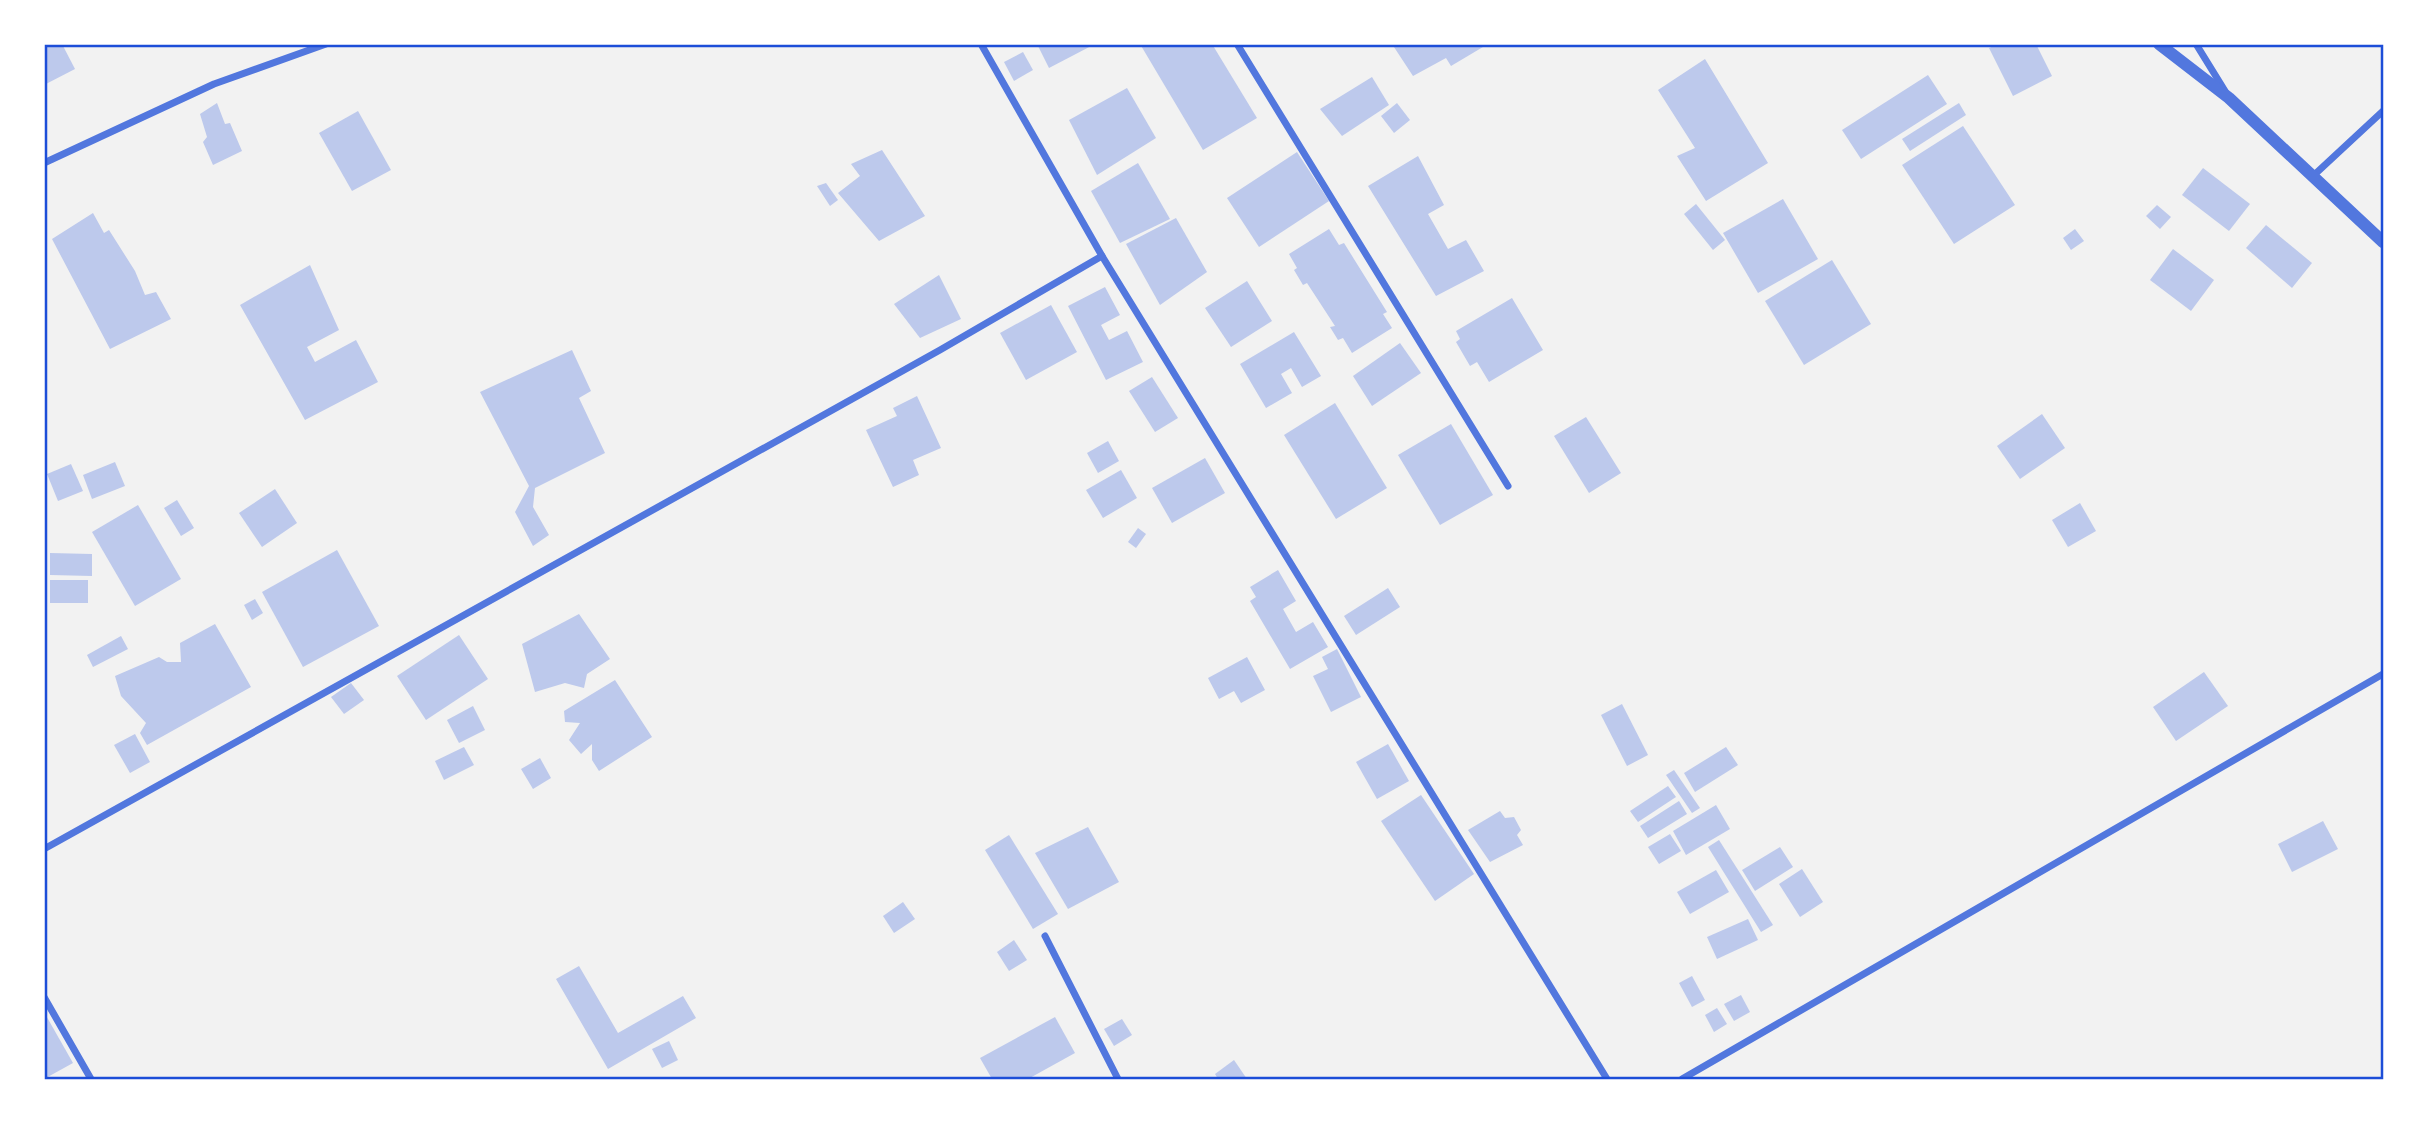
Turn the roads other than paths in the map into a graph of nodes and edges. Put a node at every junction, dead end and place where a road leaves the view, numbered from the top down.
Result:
1 (326, 44) edge
2 (981, 44) edge
3 (1237, 44) edge
4 (2159, 44) edge
5 (2196, 44) edge
6 (2229, 98) junction
7 (2383, 111) edge
8 (44, 163) edge
9 (2313, 176) junction
10 (2383, 242) edge
11 (1102, 256) junction
12 (1508, 486) dead end
13 (2383, 674) edge
14 (44, 849) edge
15 (1045, 936) dead end
16 (44, 997) edge
17 (91, 1079) edge
18 (1118, 1079) edge
19 (1607, 1079) edge
20 (1682, 1079) edge

1 - 8 street
2 - 11 street
3 - 12 street
4 - 6 street
5 - 6 street
6 - 9 street
7 - 9 street
9 - 10 street
11 - 14 street
11 - 19 street
13 - 20 street
15 - 18 street
16 - 17 street

